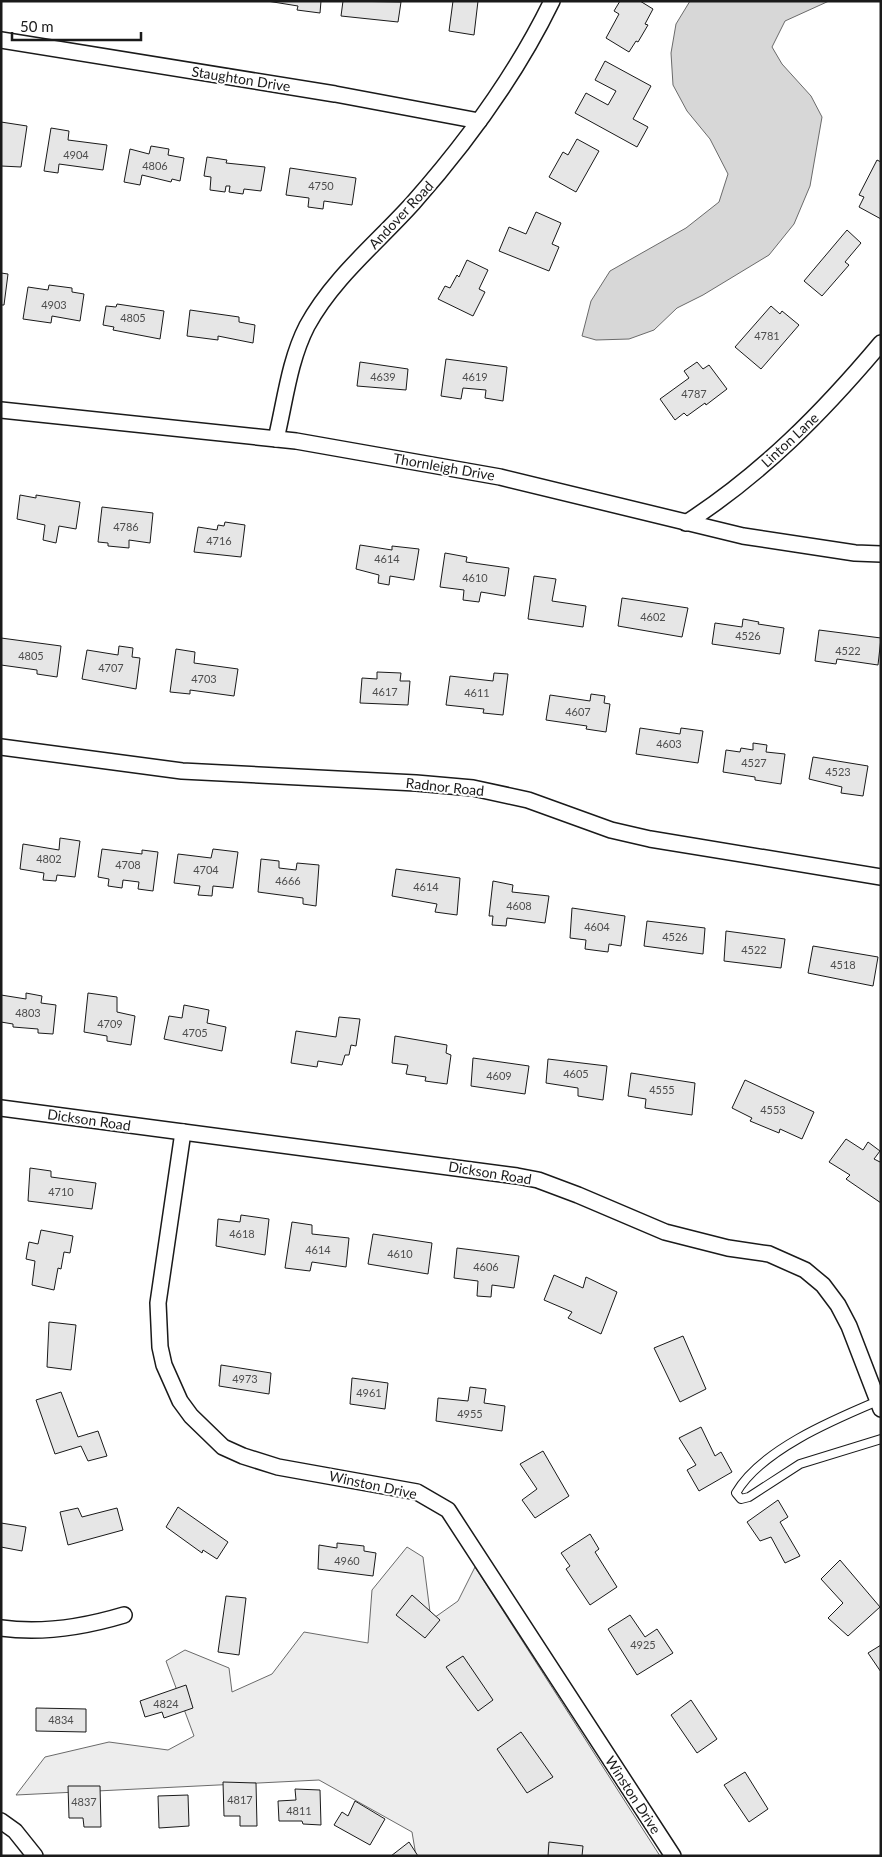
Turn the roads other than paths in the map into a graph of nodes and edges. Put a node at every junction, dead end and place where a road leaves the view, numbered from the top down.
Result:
1 (552, 1) edge
2 (1, 40) edge
3 (479, 121) junction
4 (881, 343) edge
5 (1, 410) edge
6 (276, 439) junction
7 (686, 523) junction
8 (881, 554) edge
9 (1, 747) edge
10 (881, 877) edge
11 (1, 1108) edge
12 (183, 1132) junction
13 (879, 1405) edge
14 (881, 1439) edge
15 (124, 1615) dead end
16 (1, 1628) edge
17 (1, 1821) edge
18 (36, 1856) edge
19 (673, 1856) edge

1 - 3 street, Andover Road
2 - 3 street, Staughton Drive
3 - 6 street, Andover Road
4 - 7 street, Linton Lane
5 - 6 street, Thornleigh Drive
6 - 7 street, Thornleigh Drive
7 - 8 street, Thornleigh Drive
9 - 10 street, Radnor Road
11 - 12 street, Dickson Road
12 - 13 street, Dickson Road
12 - 19 street, Winston Drive
13 - 14 lane
15 - 16 street
17 - 18 street

